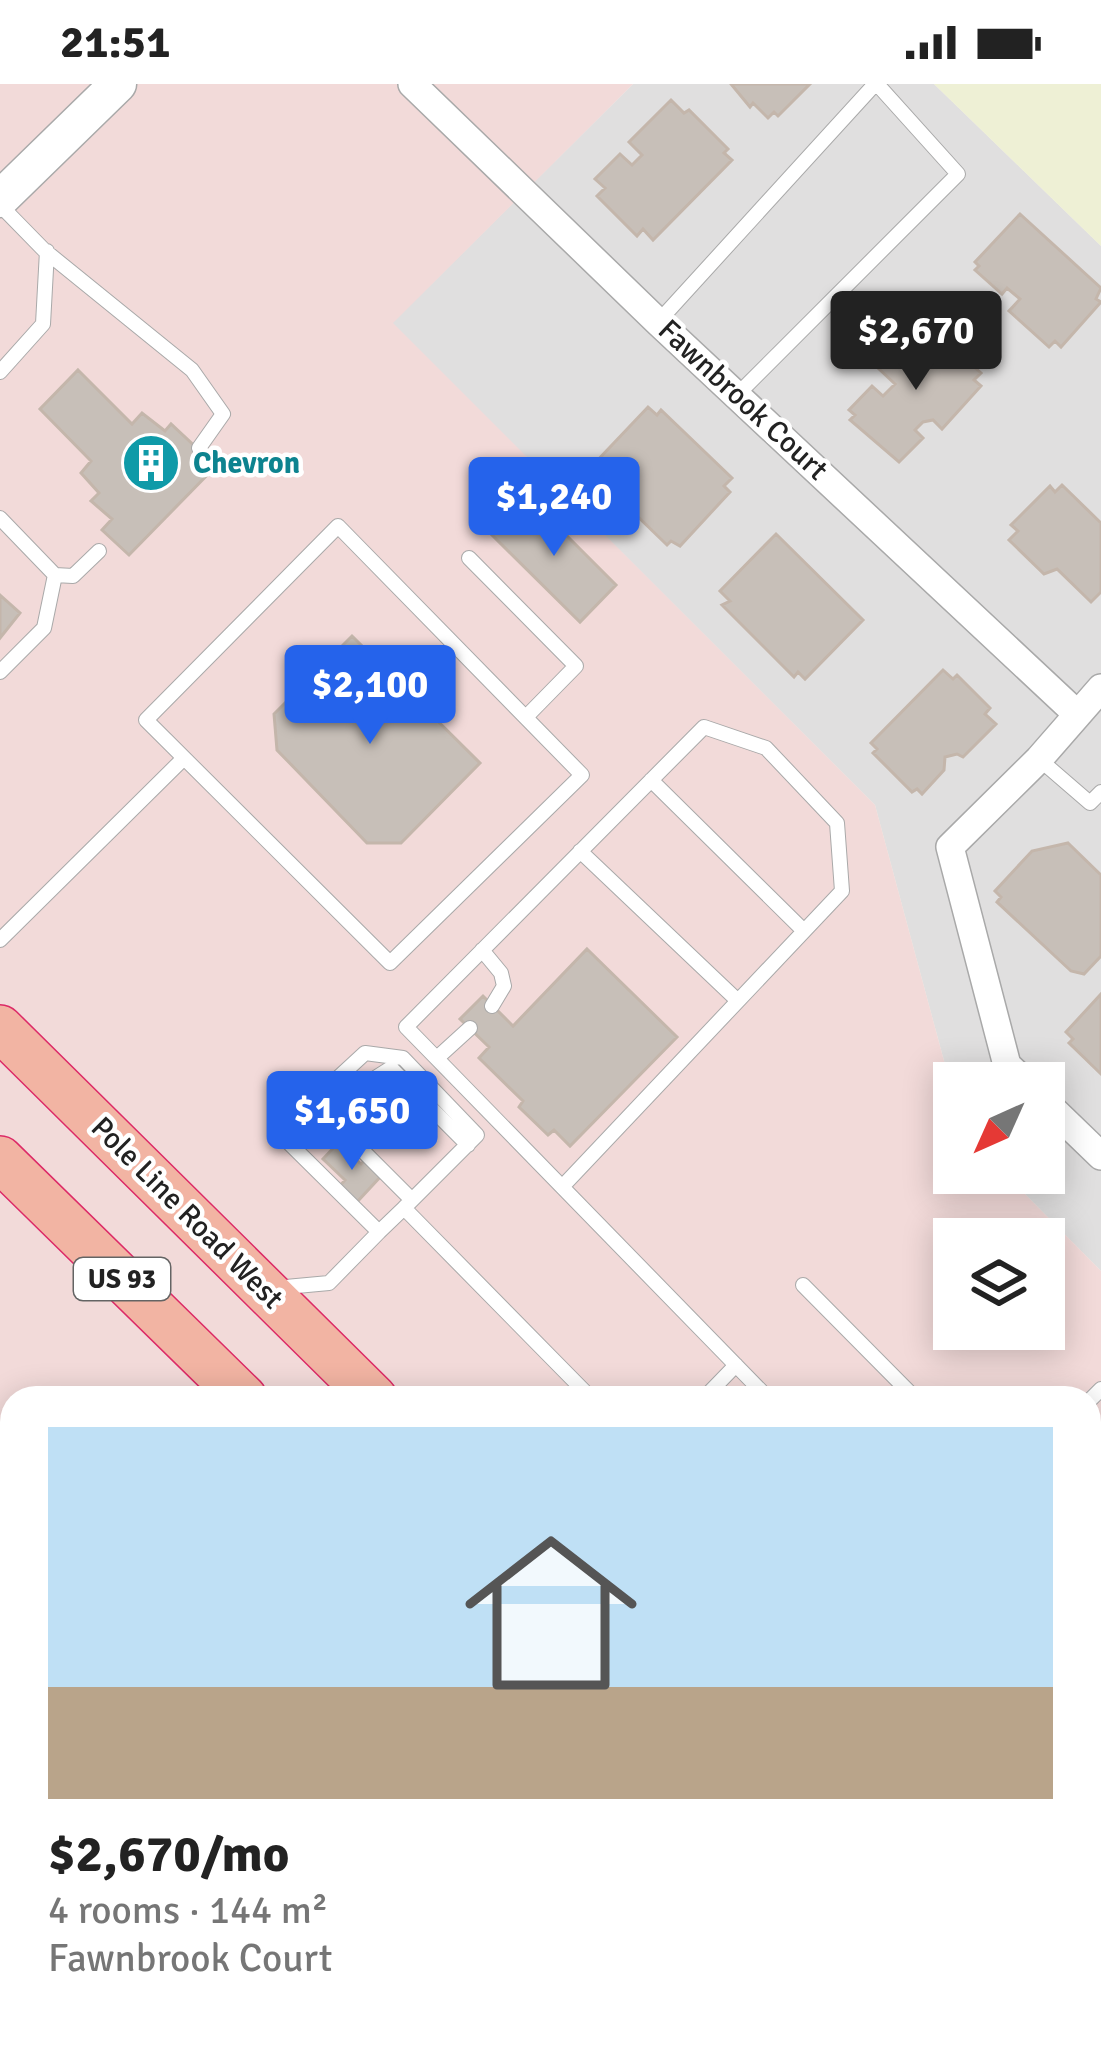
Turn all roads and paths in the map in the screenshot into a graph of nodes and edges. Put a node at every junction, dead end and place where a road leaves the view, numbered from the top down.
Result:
1 (412, 84) edge
2 (876, 84) edge
3 (107, 88) edge
4 (0, 202) edge
5 (47, 251) junction
6 (658, 322) junction
7 (0, 372) edge
8 (738, 394) junction
9 (199, 448) dead end
10 (0, 518) edge
11 (99, 551) dead end
12 (469, 559) dead end
13 (55, 575) junction
14 (0, 672) edge
15 (1101, 688) edge
16 (1076, 713) junction
17 (526, 718) junction
18 (184, 758) junction
19 (1039, 759) junction
20 (651, 779) junction
21 (1101, 792) edge
22 (580, 851) junction
23 (804, 931) junction
24 (0, 940) edge
25 (482, 950) junction
26 (738, 1001) junction
27 (492, 1006) dead end
28 (0, 1028) edge
29 (470, 1028) dead end
30 (437, 1058) junction
31 (1006, 1062) edge
32 (495, 1117) junction
33 (1065, 1121) edge
34 (472, 1140) junction
35 (1101, 1156) edge
36 (4, 1172) edge
37 (562, 1187) junction
38 (408, 1204) junction
39 (380, 1232) junction
40 (802, 1285) dead end
41 (264, 1289) junction
42 (736, 1365) junction
43 (231, 1386) edge
44 (362, 1386) edge
45 (580, 1386) edge
46 (716, 1386) edge
47 (756, 1386) edge
48 (903, 1386) edge

1 - 6 street, Fawnbrook Court
2 - 6 lane
2 - 8 lane
3 - 4 street
4 - 5 lane
5 - 7 lane
5 - 9 lane
6 - 8 street, Fawnbrook Court
8 - 16 street, Fawnbrook Court
10 - 13 lane
11 - 13 lane
12 - 17 lane
13 - 14 lane
15 - 16 street
16 - 19 street
17 - 18 lane
17 - 18 lane
18 - 24 lane
19 - 21 lane
19 - 31 street
20 - 22 lane
20 - 23 lane
20 - 23 lane
22 - 25 lane
22 - 26 lane
23 - 26 lane
25 - 27 lane
25 - 30 lane
26 - 37 lane
28 - 41 highway, Pole Line Road West / US 93
29 - 30 lane
30 - 32 lane
32 - 34 lane
32 - 37 lane
33 - 35 street
34 - 38 lane
34 - 38 lane
34 - 39 lane
36 - 43 highway, US 93
37 - 42 lane
38 - 39 lane
38 - 45 lane
39 - 41 lane
40 - 48 lane
41 - 44 highway, Pole Line Road West / US 93
42 - 46 lane
42 - 47 lane

